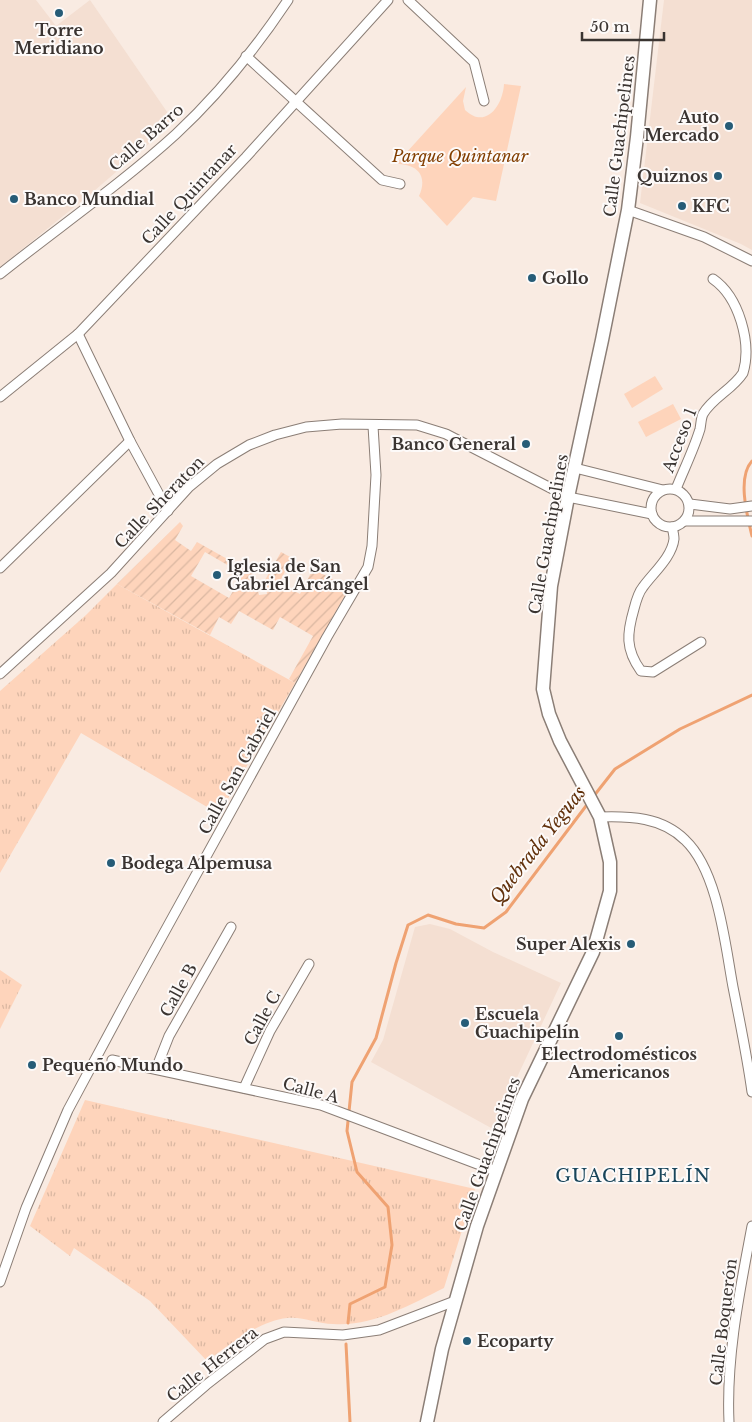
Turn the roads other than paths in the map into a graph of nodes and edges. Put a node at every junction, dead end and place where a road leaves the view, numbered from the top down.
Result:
1 (288, 0) edge
2 (388, 0) edge
3 (408, 0) edge
4 (650, 0) edge
5 (246, 56) junction
6 (484, 101) dead end
7 (295, 102) junction
8 (400, 184) dead end
9 (628, 210) junction
10 (752, 261) edge
11 (0, 274) edge
12 (713, 280) dead end
13 (78, 334) junction
14 (0, 397) edge
15 (373, 426) junction
16 (130, 441) junction
17 (575, 468) junction
18 (676, 489) junction
19 (663, 490) junction
20 (568, 497) junction
21 (690, 504) junction
22 (752, 506) edge
23 (168, 512) junction
24 (652, 514) junction
25 (685, 521) junction
26 (752, 521) edge
27 (672, 527) junction
28 (0, 568) edge
29 (701, 642) dead end
30 (0, 674) edge
31 (597, 812) junction
32 (231, 928) dead end
33 (309, 964) dead end
34 (112, 1060) dead end
35 (156, 1069) junction
36 (244, 1088) junction
37 (752, 1092) edge
38 (496, 1171) junction
39 (752, 1226) edge
40 (0, 1282) edge
41 (455, 1301) junction
42 (163, 1422) edge
43 (427, 1422) edge
44 (729, 1422) edge

1 - 5 street, Calle Barro
2 - 7 street, Calle Quintanar
3 - 6 street
4 - 9 street, Calle Guachipelines
5 - 7 street
5 - 11 street, Calle Barro
7 - 8 street
7 - 13 street, Calle Quintanar
9 - 10 street
9 - 17 street, Calle Guachipelines
12 - 18 street, Acceso 1
13 - 14 street, Calle Quintanar
13 - 16 street
15 - 20 street, Calle Sheraton
15 - 23 street, Calle Sheraton
15 - 40 street, Calle San Gabriel
16 - 23 street
16 - 28 street
17 - 19 street
17 - 20 street, Calle Guachipelines
18 - 19 street
18 - 21 street
19 - 24 street
20 - 24 street, Calle Sheraton
20 - 31 street, Calle Guachipelines
21 - 22 street
21 - 25 street
23 - 30 street, Calle Sheraton
24 - 27 street
25 - 26 street
25 - 27 street
27 - 29 street
31 - 37 street
31 - 38 street, Calle Guachipelines
32 - 35 street, Calle B
33 - 36 street, Calle C
34 - 35 street, Calle A
35 - 36 street, Calle A
36 - 38 street, Calle A
38 - 41 street, Calle Guachipelines
39 - 44 street, Calle Boquerón
41 - 42 street, Calle Herrera
41 - 43 street, Calle Guachipelines

